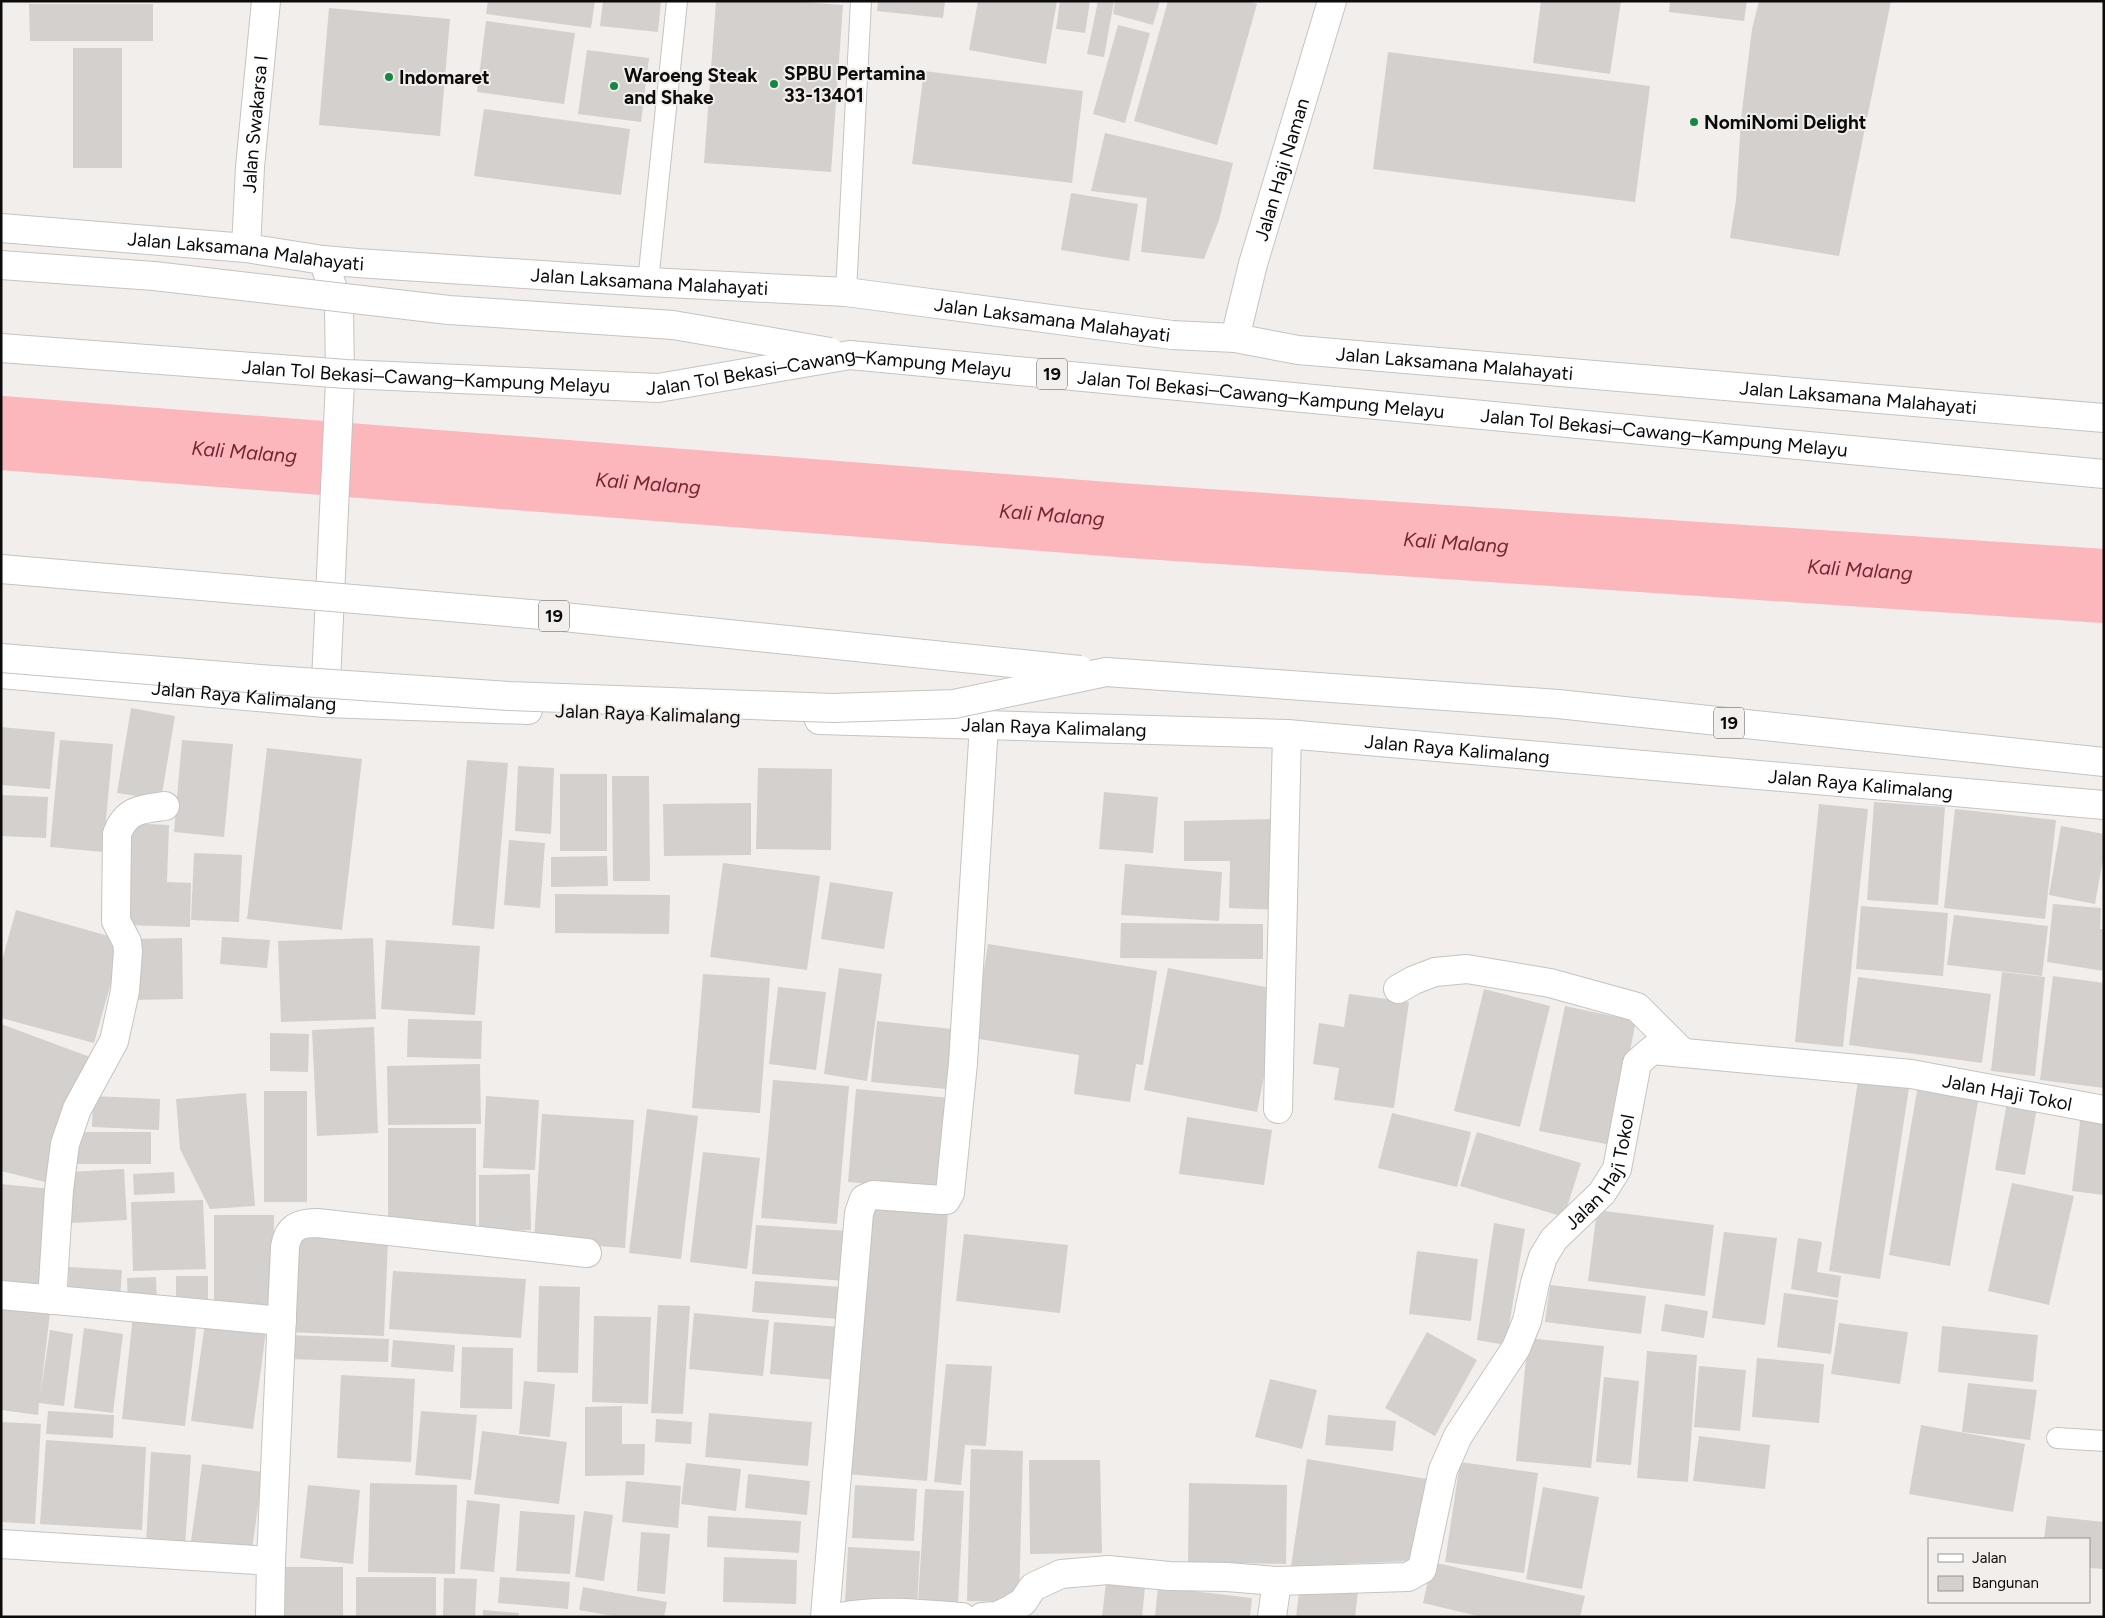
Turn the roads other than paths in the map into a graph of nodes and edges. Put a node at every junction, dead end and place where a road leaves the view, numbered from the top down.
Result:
1 (266, 1) edge
2 (677, 1) edge
3 (861, 1) edge
4 (1332, 1) edge
5 (1, 228) edge
6 (246, 248) junction
7 (323, 260) junction
8 (357, 263) junction
9 (1, 265) edge
10 (648, 282) junction
11 (846, 292) junction
12 (339, 306) junction
13 (1235, 338) junction
14 (1, 348) edge
15 (850, 355) junction
16 (2104, 418) edge
17 (2104, 474) edge
18 (1, 569) edge
19 (1, 658) edge
20 (1106, 672) junction
21 (1, 674) edge
22 (325, 703) junction
23 (984, 725) junction
24 (1287, 734) junction
25 (2104, 762) edge
26 (165, 806) dead end
27 (2104, 806) edge
28 (1398, 989) dead end
29 (1683, 1053) junction
30 (1278, 1109) dead end
31 (2104, 1110) edge
32 (587, 1253) dead end
33 (1, 1294) edge
34 (52, 1300) junction
35 (282, 1321) junction
36 (2058, 1438) dead end
37 (2104, 1441) edge
38 (1, 1544) edge
39 (271, 1561) junction
40 (1277, 1581) junction
41 (270, 1617) edge
42 (825, 1617) edge
43 (841, 1617) edge
44 (962, 1617) edge
45 (982, 1617) edge
46 (1272, 1617) edge

1 - 6 main road, Jalan Swakarsa I
2 - 10 lane
3 - 11 lane
4 - 13 main road, Jalan Haji Naman
5 - 6 main road, Jalan Laksamana Malahayati
6 - 7 main road, Jalan Laksamana Malahayati
7 - 8 main road, Jalan Laksamana Malahayati
7 - 12 main road
8 - 10 main road, Jalan Laksamana Malahayati
8 - 12 main road
9 - 15 main road, bridge
10 - 11 main road, Jalan Laksamana Malahayati
11 - 13 main road, Jalan Laksamana Malahayati
12 - 22 main road
13 - 16 main road, Jalan Laksamana Malahayati
14 - 15 main road, Jalan Tol Bekasi–Cawang–Kampung Melayu / 19, bridge
15 - 17 main road, Jalan Tol Bekasi–Cawang–Kampung Melayu / 19, bridge
18 - 20 main road, 19, bridge
19 - 20 main road, bridge
20 - 25 main road, 19
21 - 22 main road, Jalan Raya Kalimalang
22 - 23 main road, Jalan Raya Kalimalang
23 - 24 main road, Jalan Raya Kalimalang
23 - 42 main road
24 - 27 main road, Jalan Raya Kalimalang
24 - 30 main road
26 - 34 main road
28 - 29 main road
29 - 31 main road, Jalan Haji Tokol
29 - 40 main road, Jalan Haji Tokol
32 - 35 main road
33 - 34 main road
34 - 35 main road
35 - 39 main road
36 - 37 lane
38 - 39 main road
39 - 41 main road
40 - 45 main road, Jalan Haji Tokol
40 - 46 main road
43 - 44 main road

